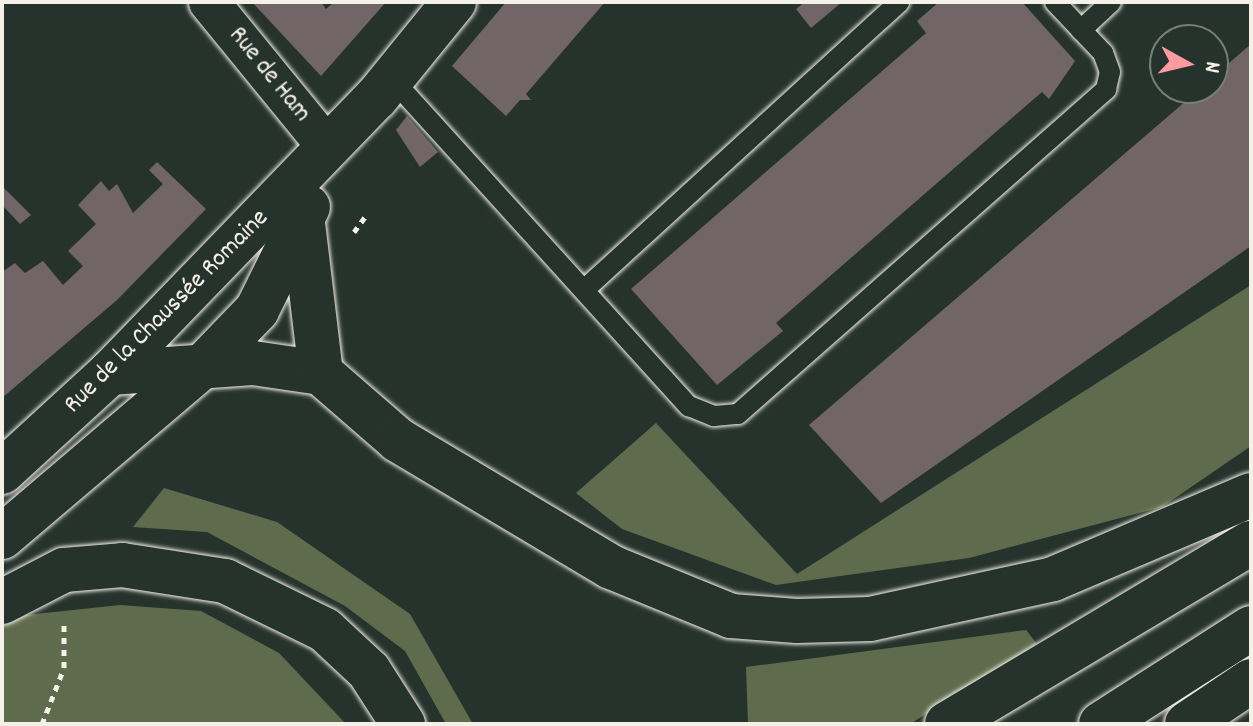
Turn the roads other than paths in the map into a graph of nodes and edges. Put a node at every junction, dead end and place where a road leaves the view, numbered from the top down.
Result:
1 (209, 2) edge
2 (454, 2) edge
3 (899, 2) edge
4 (1055, 2) edge
5 (1111, 2) edge
6 (1081, 30) junction
7 (392, 79) junction
8 (328, 148) junction
9 (303, 223) junction
10 (584, 290) junction
11 (203, 366) junction
12 (110, 373) junction
13 (321, 373) junction
14 (2, 472) edge
15 (1251, 495) edge
16 (2, 537) edge
17 (1251, 543) edge
18 (2, 602) edge
19 (1251, 628) edge
20 (1251, 681) edge
21 (403, 724) edge
22 (947, 724) edge
23 (1101, 724) edge
24 (1187, 724) edge

1 - 8 street, Rue de Ham
2 - 7 main road, Rue de la Chaussée Romaine
3 - 10 lane
4 - 6 lane
5 - 6 lane
6 - 10 lane
7 - 8 main road, Rue de la Chaussée Romaine
7 - 10 lane
8 - 9 main road, Rue de la Chaussée Romaine
8 - 12 main road, Rue de la Chaussée Romaine
9 - 11 main road, Rue de la Chaussée Romaine
9 - 13 main road
11 - 12 main road
11 - 13 main road
11 - 16 main road, Rue de la Chaussée Romaine
12 - 14 main road, Rue de la Chaussée Romaine
13 - 15 main road
17 - 22 main road
18 - 21 main road
19 - 23 main road
20 - 24 main road

